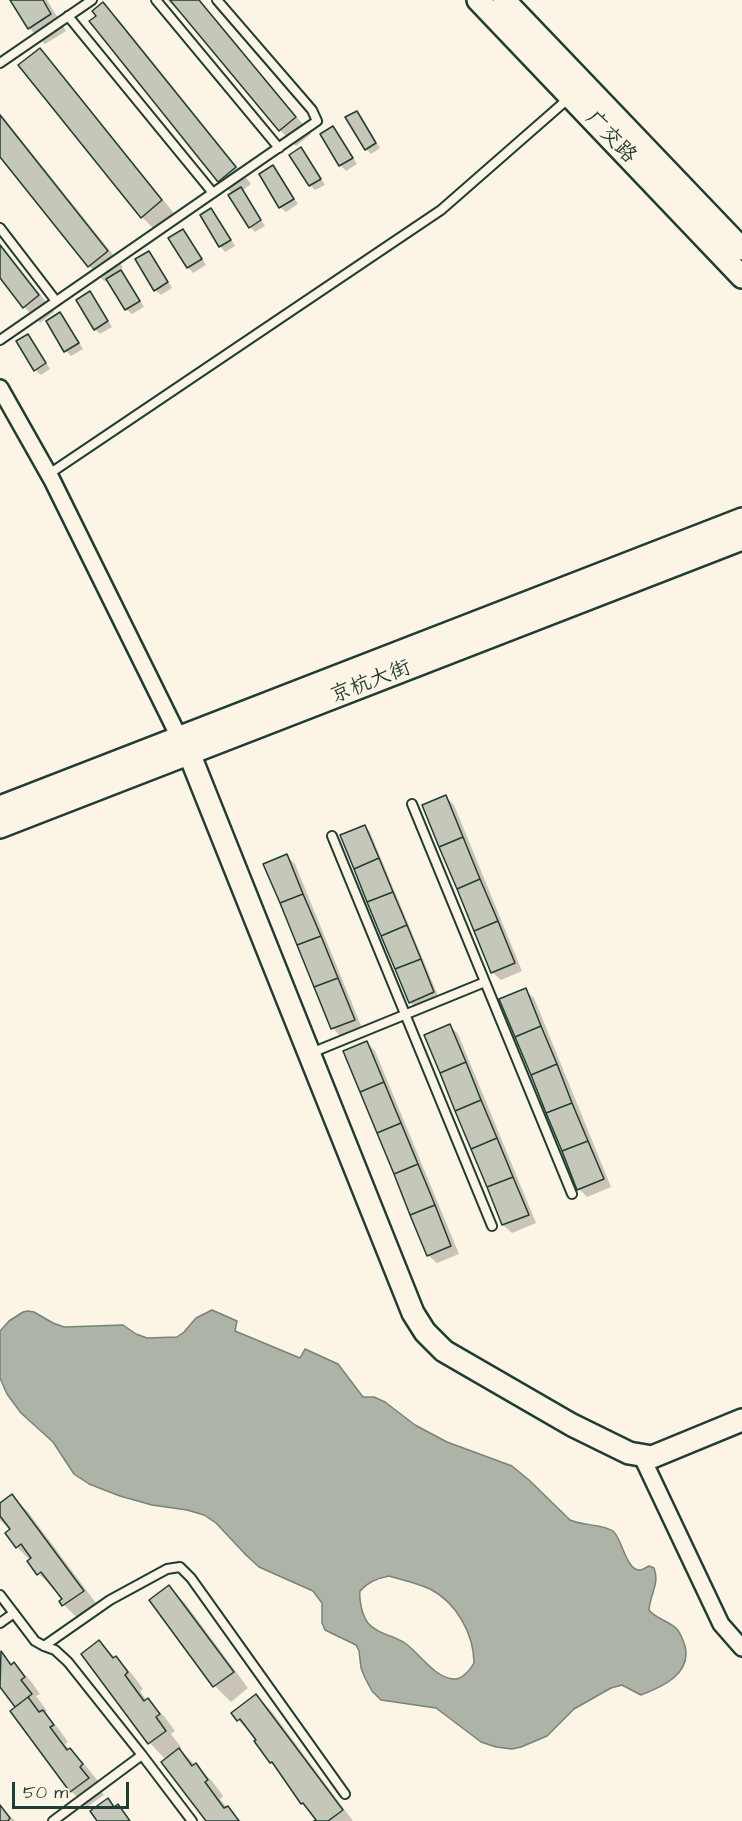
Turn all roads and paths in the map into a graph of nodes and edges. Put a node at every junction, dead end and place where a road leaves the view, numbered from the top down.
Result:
1 (92, 0) edge
2 (156, 0) edge
3 (217, 0) edge
4 (478, 0) edge
5 (511, 2) edge
6 (68, 16) junction
7 (0, 63) edge
8 (570, 97) junction
9 (279, 148) junction
10 (213, 193) junction
11 (0, 228) edge
12 (742, 249) edge
13 (742, 277) edge
14 (56, 301) junction
15 (0, 340) edge
16 (0, 388) edge
17 (49, 474) junction
18 (742, 519) edge
19 (742, 539) edge
20 (184, 745) junction
21 (412, 804) dead end
22 (0, 807) edge
23 (0, 827) edge
24 (332, 836) dead end
25 (484, 981) junction
26 (405, 1014) junction
27 (309, 1053) junction
28 (572, 1194) dead end
29 (492, 1226) dead end
30 (742, 1420) edge
31 (641, 1455) junction
32 (0, 1595) edge
33 (14, 1613) junction
34 (0, 1623) edge
35 (44, 1646) junction
36 (742, 1648) edge
37 (142, 1755) junction
38 (345, 1794) dead end
39 (53, 1821) edge
40 (192, 1821) edge

1 - 6 lane
2 - 9 lane
3 - 9 lane
4 - 8 main road, 广交路
5 - 12 main road, 广交路
6 - 7 lane
6 - 10 lane
8 - 13 main road, 广交路
8 - 17 lane
9 - 10 lane
10 - 14 lane
11 - 14 lane
14 - 15 lane
16 - 17 street
17 - 20 street
18 - 20 main road, 京杭大街
19 - 20 main road, 京杭大街
20 - 22 main road, 京杭大街
20 - 23 main road, 京杭大街
20 - 27 main road
21 - 25 lane
24 - 26 lane
25 - 26 lane
25 - 28 lane
26 - 27 lane
26 - 29 lane
27 - 31 main road
30 - 31 main road
31 - 36 street
32 - 33 lane
33 - 34 lane
33 - 35 lane
35 - 37 lane
35 - 38 lane
37 - 39 lane
37 - 40 lane

